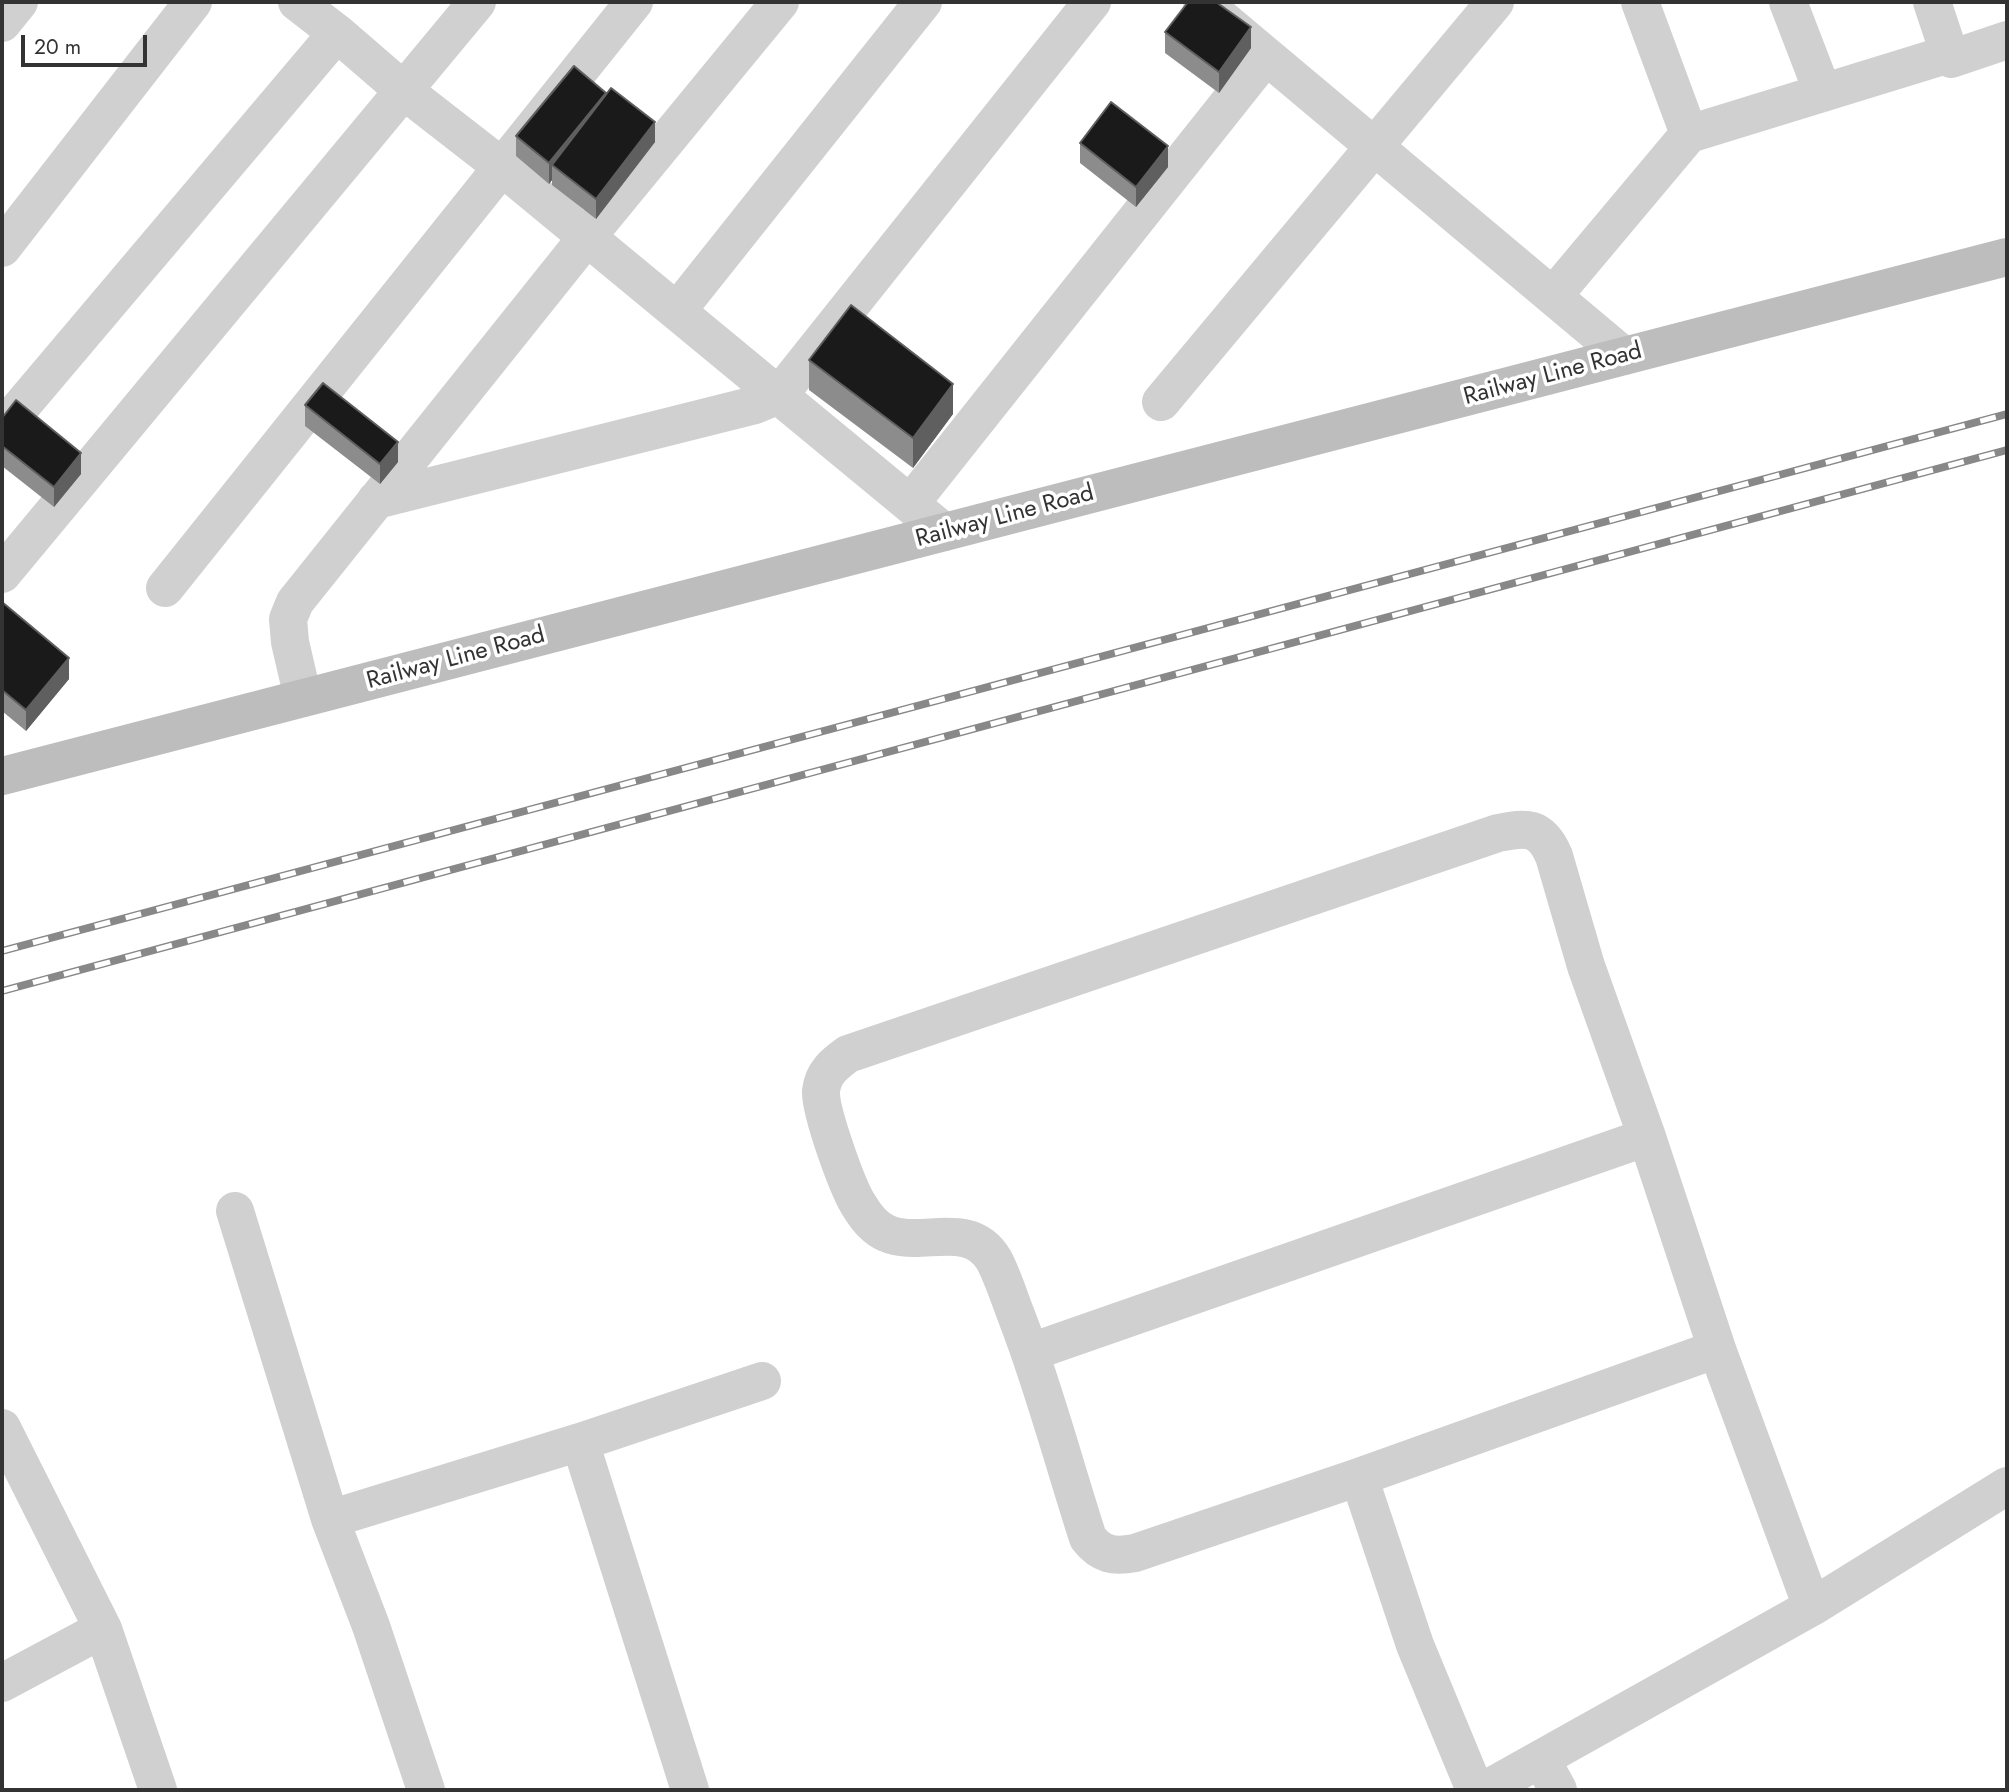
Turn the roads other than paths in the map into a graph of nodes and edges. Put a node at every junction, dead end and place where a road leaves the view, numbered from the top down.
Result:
1 (19, 2) edge
2 (193, 2) edge
3 (477, 2) edge
4 (634, 2) edge
5 (780, 2) edge
6 (923, 2) edge
7 (1092, 2) edge
8 (1202, 2) edge
9 (1495, 2) edge
10 (1640, 2) edge
11 (1788, 2) edge
12 (1931, 2) edge
13 (317, 13) edge
14 (2, 23) edge
15 (2007, 40) edge
16 (1949, 54) junction
17 (1266, 55) junction
18 (402, 90) junction
19 (1823, 93) junction
20 (1689, 134) junction
21 (1375, 146) junction
22 (502, 167) junction
23 (587, 237) junction
24 (2, 248) edge
25 (2007, 257) edge
26 (1553, 296) junction
27 (677, 311) junction
28 (1624, 356) junction
29 (779, 395) junction
30 (1161, 402) dead end
31 (2, 429) edge
32 (376, 500) junction
33 (910, 504) junction
34 (944, 532) junction
35 (2, 574) edge
36 (165, 588) dead end
37 (303, 698) junction
38 (2, 776) edge
39 (1647, 1137) junction
40 (235, 1211) dead end
41 (1717, 1349) junction
42 (1031, 1352) junction
43 (762, 1381) dead end
44 (2, 1428) edge
45 (580, 1442) junction
46 (1359, 1477) junction
47 (2007, 1486) edge
48 (330, 1519) junction
49 (1812, 1607) junction
50 (103, 1629) junction
51 (2, 1683) edge
52 (1549, 1775) edge
53 (158, 1790) edge
54 (426, 1790) edge
55 (690, 1790) edge
56 (1475, 1790) edge
57 (1485, 1790) edge

1 - 14 street
2 - 24 street
3 - 18 street
4 - 22 street
5 - 23 street
6 - 27 street
7 - 29 street
8 - 17 street
9 - 21 street
10 - 20 street
11 - 19 street
12 - 16 street
13 - 18 street
13 - 31 street
15 - 16 street
16 - 19 street
17 - 21 street
17 - 33 street
18 - 22 street
18 - 35 street
19 - 20 street
20 - 26 street
21 - 26 street
21 - 30 street
22 - 23 street
22 - 36 street
23 - 27 street
23 - 32 street
25 - 28 street, Railway Line Road
26 - 28 street
27 - 29 street
28 - 34 street, Railway Line Road
29 - 32 street
29 - 33 street
32 - 37 street
33 - 34 street
34 - 37 street, Railway Line Road
37 - 38 street, Railway Line Road
39 - 41 street
39 - 42 street
39 - 42 street
40 - 48 street
41 - 46 street
41 - 49 street
42 - 46 street
43 - 45 street
44 - 50 street
45 - 48 street
45 - 55 street
46 - 56 street
47 - 49 street
48 - 54 street
49 - 52 street
50 - 51 street
50 - 53 street
52 - 57 street

